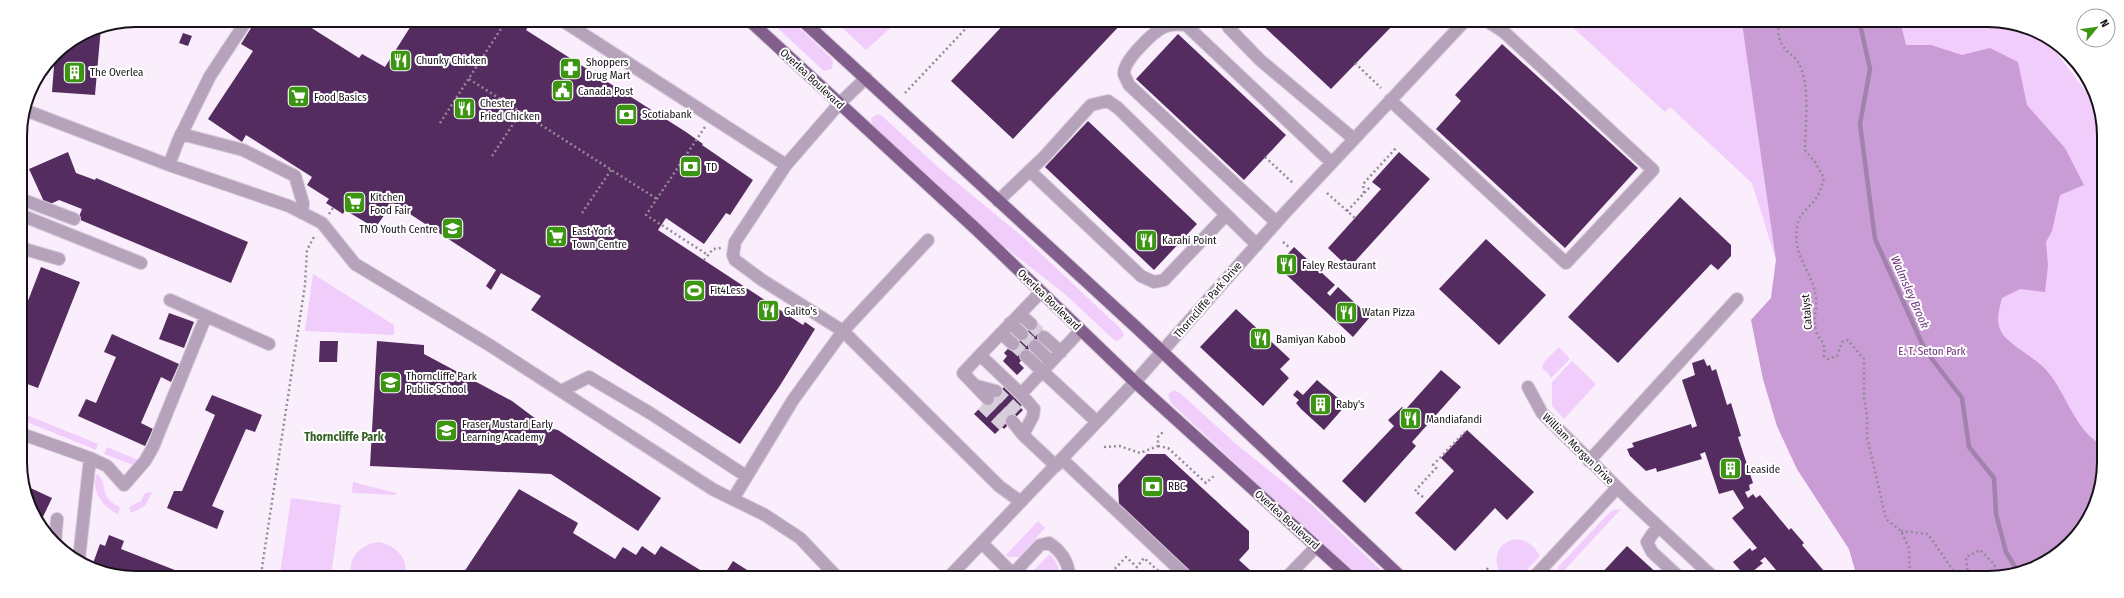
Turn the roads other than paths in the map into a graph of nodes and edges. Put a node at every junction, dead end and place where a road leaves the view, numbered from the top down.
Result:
1 (242, 27) edge
2 (572, 27) edge
3 (756, 27) edge
4 (810, 27) edge
5 (1163, 27) edge
6 (1188, 27) edge
7 (1228, 27) edge
8 (1459, 27) edge
9 (1496, 27) edge
10 (866, 78) junction
11 (1390, 100) junction
12 (838, 104) junction
13 (30, 112) edge
14 (181, 134) junction
15 (1354, 139) junction
16 (1332, 163) junction
17 (169, 165) junction
18 (786, 165) junction
19 (1030, 171) junction
20 (27, 201) edge
21 (998, 201) junction
22 (302, 213) junction
23 (1226, 215) junction
24 (27, 216) edge
25 (74, 219) dead end
26 (1276, 222) junction
27 (928, 240) dead end
28 (1256, 245) junction
29 (27, 250) edge
30 (59, 259) dead end
31 (141, 263) dead end
32 (1041, 292) junction
33 (1738, 299) dead end
34 (170, 300) dead end
35 (1020, 314) junction
36 (206, 316) junction
37 (1010, 323) junction
38 (1031, 324) tunnel mouth
39 (1082, 330) junction
40 (843, 332) junction
41 (1001, 333) junction
42 (1022, 334) tunnel mouth
43 (1044, 337) tunnel mouth
44 (269, 344) dead end
45 (1013, 344) tunnel mouth
46 (1035, 346) tunnel mouth
47 (1061, 352) junction
48 (1162, 352) junction
49 (980, 355) junction
50 (1026, 356) tunnel mouth
51 (1051, 362) junction
52 (1042, 371) junction
53 (1135, 382) junction
54 (977, 386) junction
55 (1528, 388) dead end
56 (561, 391) junction
57 (1021, 394) junction
58 (1097, 422) junction
59 (27, 436) edge
60 (90, 458) junction
61 (1589, 461) junction
62 (1059, 463) junction
63 (746, 476) junction
64 (1617, 488) junction
65 (734, 498) junction
66 (1021, 502) junction
67 (57, 519) dead end
68 (1658, 526) junction
69 (55, 535) edge
70 (983, 544) junction
71 (1316, 548) junction
72 (80, 556) edge
73 (831, 571) edge
74 (955, 571) edge
75 (1009, 571) edge
76 (1017, 571) edge
77 (1068, 571) edge
78 (1180, 571) edge
79 (1293, 571) edge
80 (1339, 571) edge
81 (1395, 571) edge
82 (1540, 571) edge
83 (1673, 571) edge
84 (1704, 571) edge

1 - 14 street
2 - 18 street
3 - 12 main road, Overlea Boulevard
4 - 10 main road
5 - 26 street
6 - 16 street
7 - 15 street
8 - 11 street, Thorncliffe Park Drive
9 - 11 street
10 - 12 street
10 - 21 main road
11 - 15 street, Thorncliffe Park Drive
12 - 18 street
12 - 32 main road, Overlea Boulevard
13 - 17 street
14 - 17 street
14 - 22 street
15 - 16 street, Thorncliffe Park Drive
16 - 26 street, Thorncliffe Park Drive
17 - 22 street
18 - 40 street
19 - 21 street
19 - 23 street
19 - 23 street
20 - 25 street
21 - 48 main road
22 - 56 street
23 - 28 street
24 - 31 street
26 - 28 street, Thorncliffe Park Drive
27 - 40 street
28 - 48 street, Thorncliffe Park Drive
29 - 30 street
32 - 35 street
32 - 39 main road, Overlea Boulevard
33 - 61 street
34 - 36 street
35 - 37 street
35 - 38 street
36 - 44 street
36 - 60 street
37 - 41 street
37 - 42 street
39 - 47 street
39 - 53 main road, Overlea Boulevard
40 - 63 street
40 - 66 street
41 - 45 street
41 - 49 street
43 - 47 street
46 - 51 street
47 - 51 street
48 - 53 street, Thorncliffe Park Drive
48 - 81 main road
49 - 54 street
49 - 57 street
50 - 52 street
51 - 52 street
52 - 57 street
52 - 58 street
53 - 58 street, Thorncliffe Park Drive
53 - 71 main road, Overlea Boulevard
54 - 54 street
55 - 61 street, William Morgan Drive
56 - 63 street
56 - 65 street
57 - 62 street
58 - 62 street, Thorncliffe Park Drive
59 - 60 street
60 - 72 street
61 - 64 street, William Morgan Drive
62 - 66 street, Thorncliffe Park Drive
62 - 78 street
63 - 65 street
64 - 68 street, William Morgan Drive
64 - 82 street, William Morgan Drive
65 - 73 street
66 - 70 street, Thorncliffe Park Drive
67 - 69 street
68 - 83 street
68 - 84 street, William Morgan Drive
70 - 74 street, Thorncliffe Park Drive
70 - 75 street
71 - 79 street
71 - 80 main road, Overlea Boulevard
76 - 77 street

